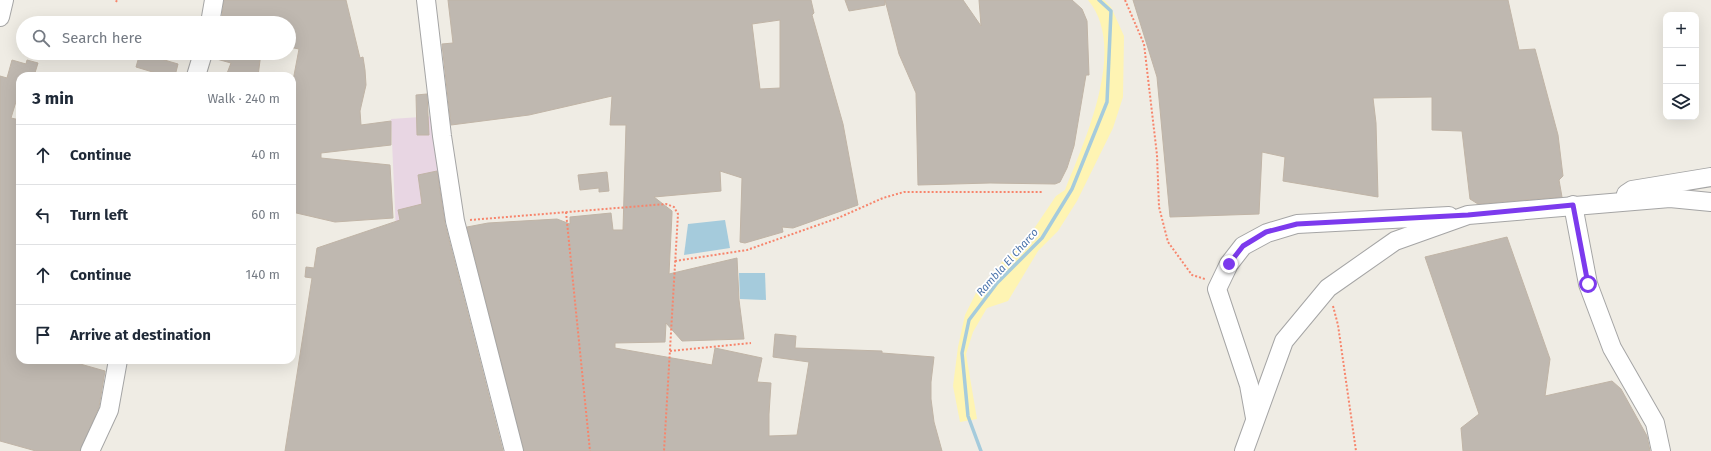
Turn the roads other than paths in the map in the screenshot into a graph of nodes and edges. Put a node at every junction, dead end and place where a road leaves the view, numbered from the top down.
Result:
1 (4, 0) edge
2 (214, 0) edge
3 (426, 0) edge
4 (211, 16) edge
5 (0, 17) edge
6 (201, 60) edge
7 (197, 72) edge
8 (1711, 176) edge
9 (1612, 202) junction
10 (1711, 202) edge
11 (1573, 205) junction
12 (1468, 215) junction
13 (117, 364) edge
14 (1256, 419) junction
15 (90, 451) edge
16 (514, 451) edge
17 (1244, 451) edge
18 (1662, 451) edge

1 - 5 street
2 - 4 street
3 - 16 street
6 - 7 street
8 - 9 street
9 - 10 street
9 - 11 street
11 - 12 street
11 - 18 street
12 - 14 street
12 - 14 street
13 - 15 street
14 - 17 street

